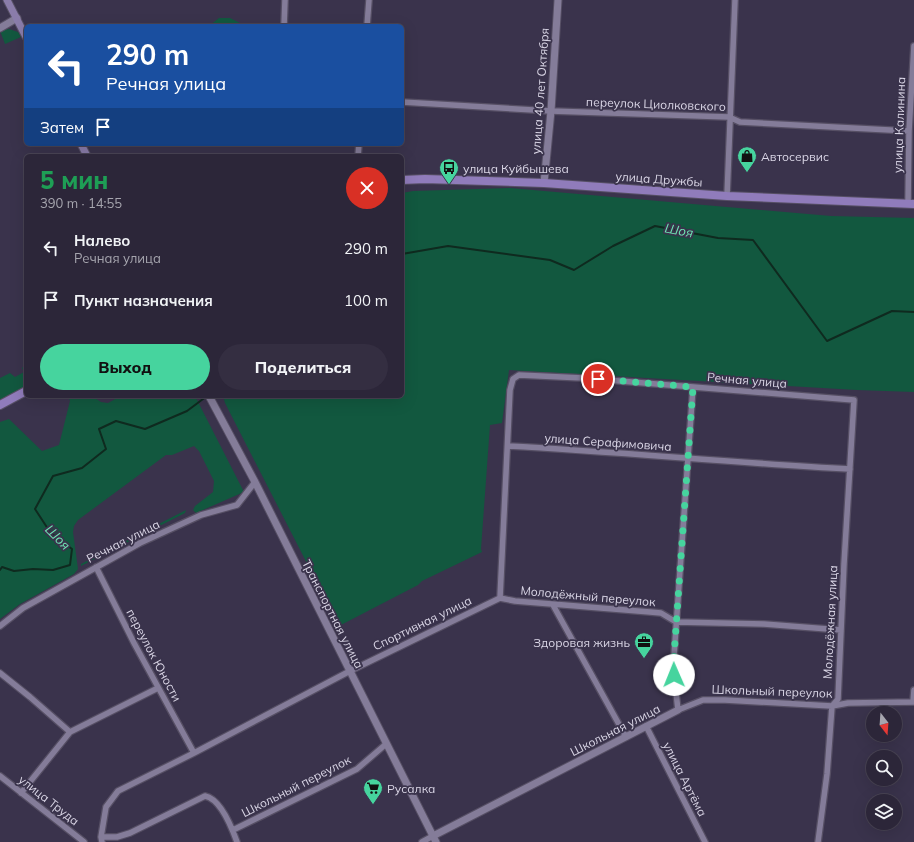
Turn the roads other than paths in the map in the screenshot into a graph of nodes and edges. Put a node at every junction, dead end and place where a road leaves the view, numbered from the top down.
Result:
1 (7, 0) edge
2 (285, 0) edge
3 (369, 0) edge
4 (558, 0) edge
5 (736, 0) edge
6 (17, 18) junction
7 (284, 24) edge
8 (367, 24) edge
9 (0, 28) edge
10 (24, 33) edge
11 (914, 46) edge
12 (404, 102) edge
13 (551, 111) junction
14 (730, 117) junction
15 (909, 131) junction
16 (404, 180) edge
17 (544, 183) junction
18 (727, 196) junction
19 (911, 204) edge
20 (693, 387) junction
21 (24, 392) edge
22 (211, 398) edge
23 (854, 400) joint
24 (0, 405) edge
25 (508, 446) junction
26 (689, 459) junction
27 (850, 469) junction
28 (255, 482) junction
29 (96, 567) junction
30 (500, 598) junction
31 (553, 604) junction
32 (676, 622) junction
33 (0, 626) edge
34 (841, 630) junction
35 (350, 671) junction
36 (0, 673) edge
37 (158, 688) junction
38 (914, 690) edge
39 (913, 702) edge
40 (832, 706) junction
41 (678, 710) junction
42 (646, 726) junction
43 (70, 732) junction
44 (626, 737) junction
45 (386, 744) junction
46 (194, 753) junction
47 (0, 776) edge
48 (21, 793) junction
49 (233, 830) junction
50 (102, 839) edge
51 (434, 839) edge
52 (84, 842) edge
53 (237, 842) edge
54 (422, 842) edge
55 (705, 842) edge
56 (818, 842) edge

1 - 6 main road
2 - 7 street
3 - 8 street
4 - 13 street, улица 40 лет Октября
5 - 14 street
6 - 9 street
6 - 10 main road
11 - 15 street, улица Калинина
12 - 13 street, переулок Циолковского
13 - 14 street, переулок Циолковского
13 - 17 street, улица 40 лет Октября
14 - 15 street, переулок Циолковского
14 - 18 street
15 - 19 street, улица Калинина
16 - 17 main road, улица Дружбы
17 - 18 main road, улица Дружбы
18 - 19 main road, улица Дружбы
20 - 23 street, Речная улица
20 - 25 street, Речная улица
20 - 26 street, Школьная улица
21 - 24 main road
22 - 28 street, Транспортная улица
23 - 27 street, Молодёжная улица
25 - 26 street, улица Серафимовича
25 - 30 street
26 - 27 street, улица Серафимовича
26 - 32 street, Школьная улица
27 - 34 street, Молодёжная улица
28 - 29 street, Речная улица
28 - 35 street, Транспортная улица
29 - 33 street, Речная улица
29 - 37 street, переулок Юности
30 - 31 street, Молодёжный переулок
30 - 35 street, Спортивная улица
31 - 32 street, Молодёжный переулок
31 - 44 street
32 - 34 street, Молодёжный переулок
32 - 41 street, Школьная улица
34 - 40 street, Молодёжная улица
35 - 45 street, Транспортная улица
35 - 46 street, Спортивная улица
36 - 43 street
37 - 43 street
37 - 46 street, переулок Юности
38 - 39 street
39 - 40 street, Школьный переулок
40 - 41 street, Школьный переулок
40 - 56 street, Молодёжная улица
41 - 42 street, Школьная улица
42 - 44 street, Школьная улица
42 - 55 street, улица Артёма
43 - 48 street
44 - 51 street, Школьная улица
45 - 49 street, Школьный переулок
45 - 51 street, Транспортная улица
46 - 50 street, Спортивная улица
47 - 48 street, улица Труда
48 - 52 street, улица Труда
49 - 50 street
49 - 53 street
51 - 54 street, Школьная улица

